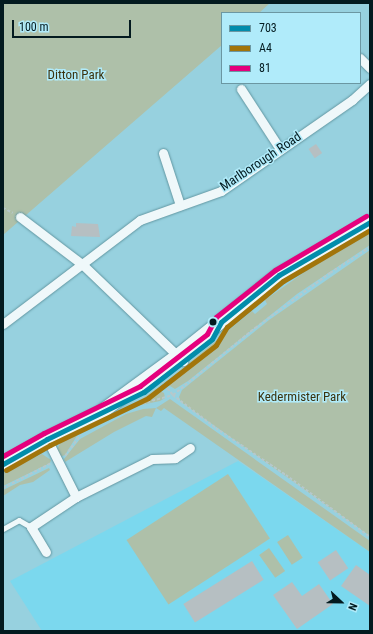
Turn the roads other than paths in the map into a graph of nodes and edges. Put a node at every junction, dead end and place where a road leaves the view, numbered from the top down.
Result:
1 (361, 59) edge
2 (370, 68) edge
3 (370, 84) edge
4 (241, 89) dead end
5 (280, 149) junction
6 (163, 153) dead end
7 (180, 205) junction
8 (20, 218) road end
9 (370, 222) edge
10 (83, 265) junction
11 (3, 324) edge
12 (181, 358) junction
13 (47, 439) junction
14 (190, 448) dead end
15 (3, 464) edge
16 (76, 497) junction
17 (31, 526) junction
18 (3, 529) edge
19 (46, 552) dead end

1 - 2 street
3 - 5 street, Marlborough Road
4 - 5 street
5 - 7 street, Marlborough Road
6 - 7 street
7 - 10 street, Marlborough Road
8 - 10 street
9 - 12 main road
10 - 11 street, Marlborough Road
10 - 12 street
12 - 13 main road
13 - 15 main road
13 - 16 street
14 - 16 street
16 - 17 street
17 - 18 lane
17 - 19 street

